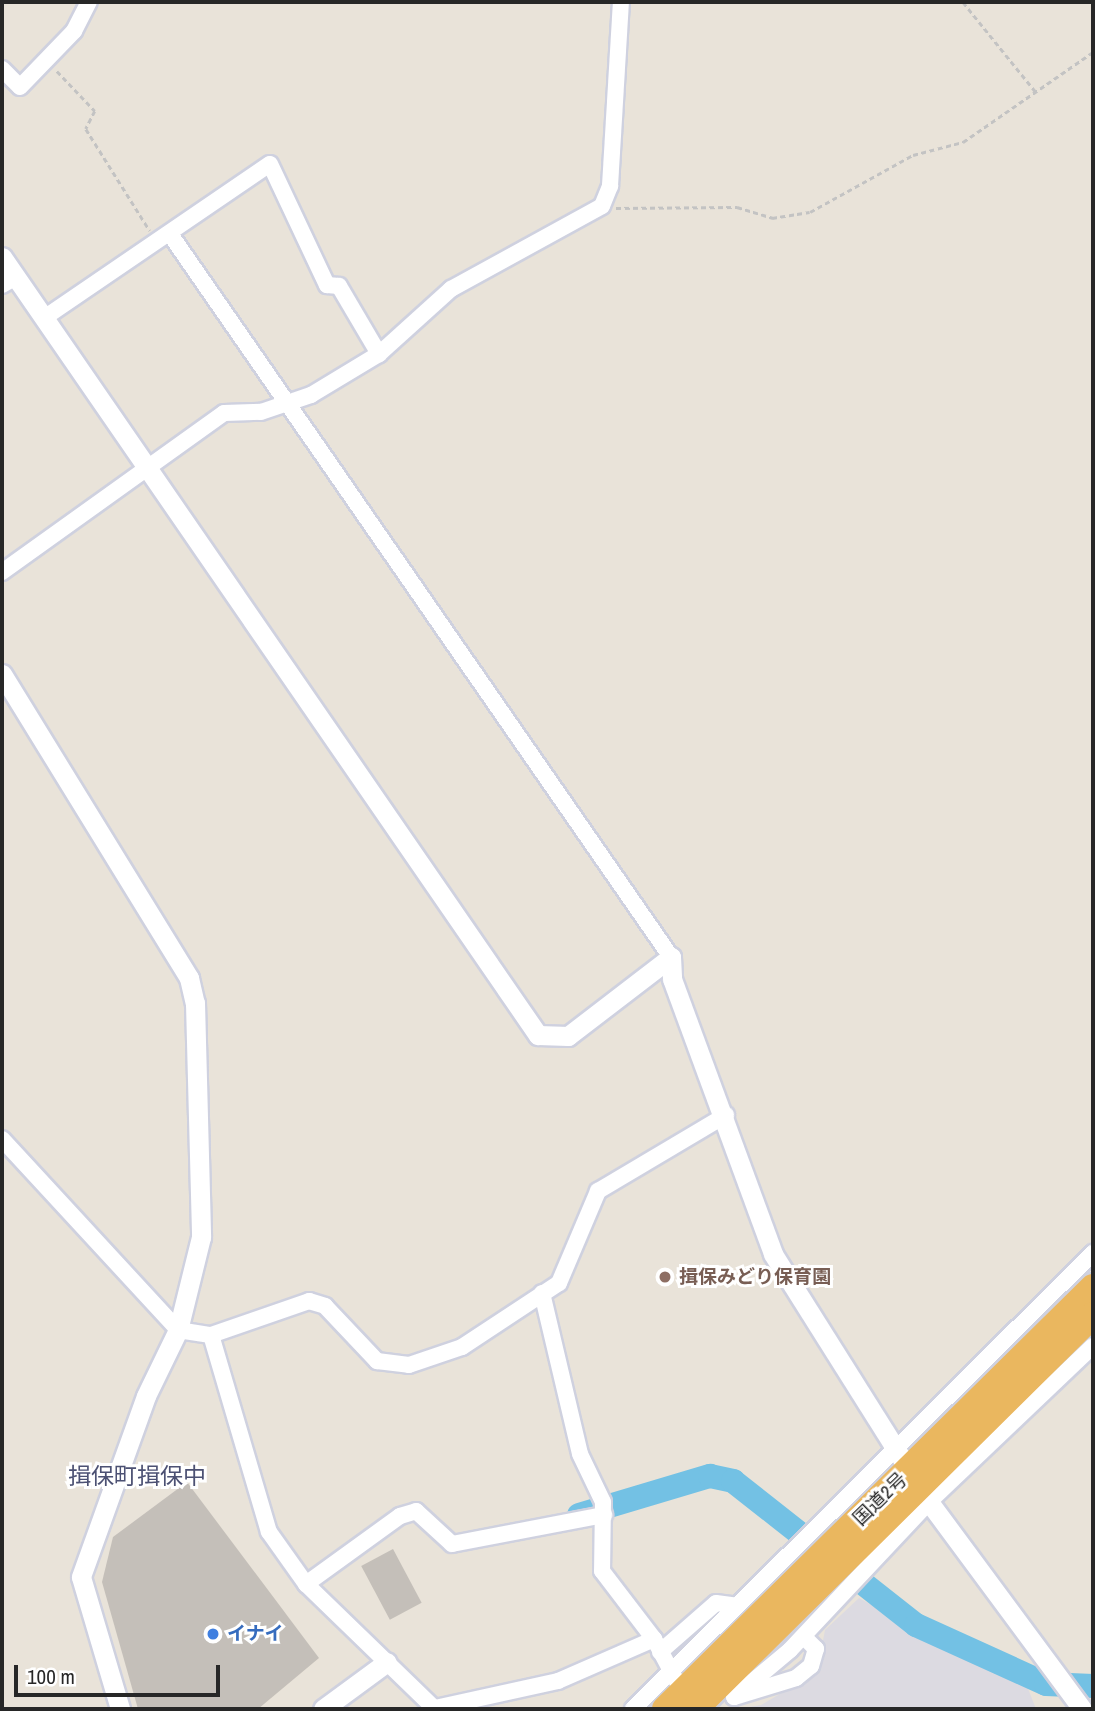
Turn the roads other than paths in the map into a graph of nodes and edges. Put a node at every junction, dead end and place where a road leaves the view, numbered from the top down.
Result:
1 (89, 2) edge
2 (621, 2) edge
3 (2, 69) edge
4 (164, 238) junction
5 (2, 257) edge
6 (9, 281) edge
7 (44, 318) junction
8 (379, 354) junction
9 (288, 404) junction
10 (147, 466) junction
11 (2, 572) edge
12 (2, 674) edge
13 (671, 957) junction
14 (726, 1115) junction
15 (2, 1139) edge
16 (1093, 1253) edge
17 (1093, 1287) edge
18 (541, 1293) junction
19 (1093, 1315) edge
20 (178, 1330) junction
21 (211, 1335) junction
22 (1093, 1346) edge
23 (914, 1476) junction
24 (604, 1515) junction
25 (841, 1549) junction
26 (821, 1570) junction
27 (306, 1584) junction
28 (733, 1605) dead end
29 (805, 1638) dead end
30 (657, 1645) junction
31 (387, 1662) junction
32 (683, 1691) edge
33 (725, 1693) junction
34 (441, 1708) edge
35 (120, 1709) edge
36 (323, 1709) edge
37 (633, 1709) edge
38 (665, 1709) edge
39 (1082, 1709) edge

1 - 3 street
2 - 8 street
4 - 7 street
4 - 8 street
4 - 9 street
5 - 6 street
6 - 7 street
7 - 10 street
8 - 9 street
9 - 10 street
9 - 13 street
10 - 11 street
10 - 13 street
12 - 20 street
13 - 14 street
14 - 18 street
14 - 23 street
15 - 20 street
16 - 23 street
17 - 23 highway, 国道2号
18 - 21 street
18 - 24 street
19 - 23 highway, 国道2号
20 - 21 street
20 - 35 street
21 - 27 street
22 - 23 street
23 - 25 highway, 国道2号
23 - 25 street
23 - 39 street
24 - 27 street
24 - 30 street
25 - 26 highway, 国道2号
25 - 26 street
26 - 32 highway, 国道2号
26 - 33 highway, 国道2号
27 - 31 street
28 - 30 street
29 - 33 street
30 - 32 street
30 - 34 street
31 - 34 street
31 - 36 street
32 - 33 highway, 国道2号
32 - 37 street
32 - 38 highway, 国道2号

